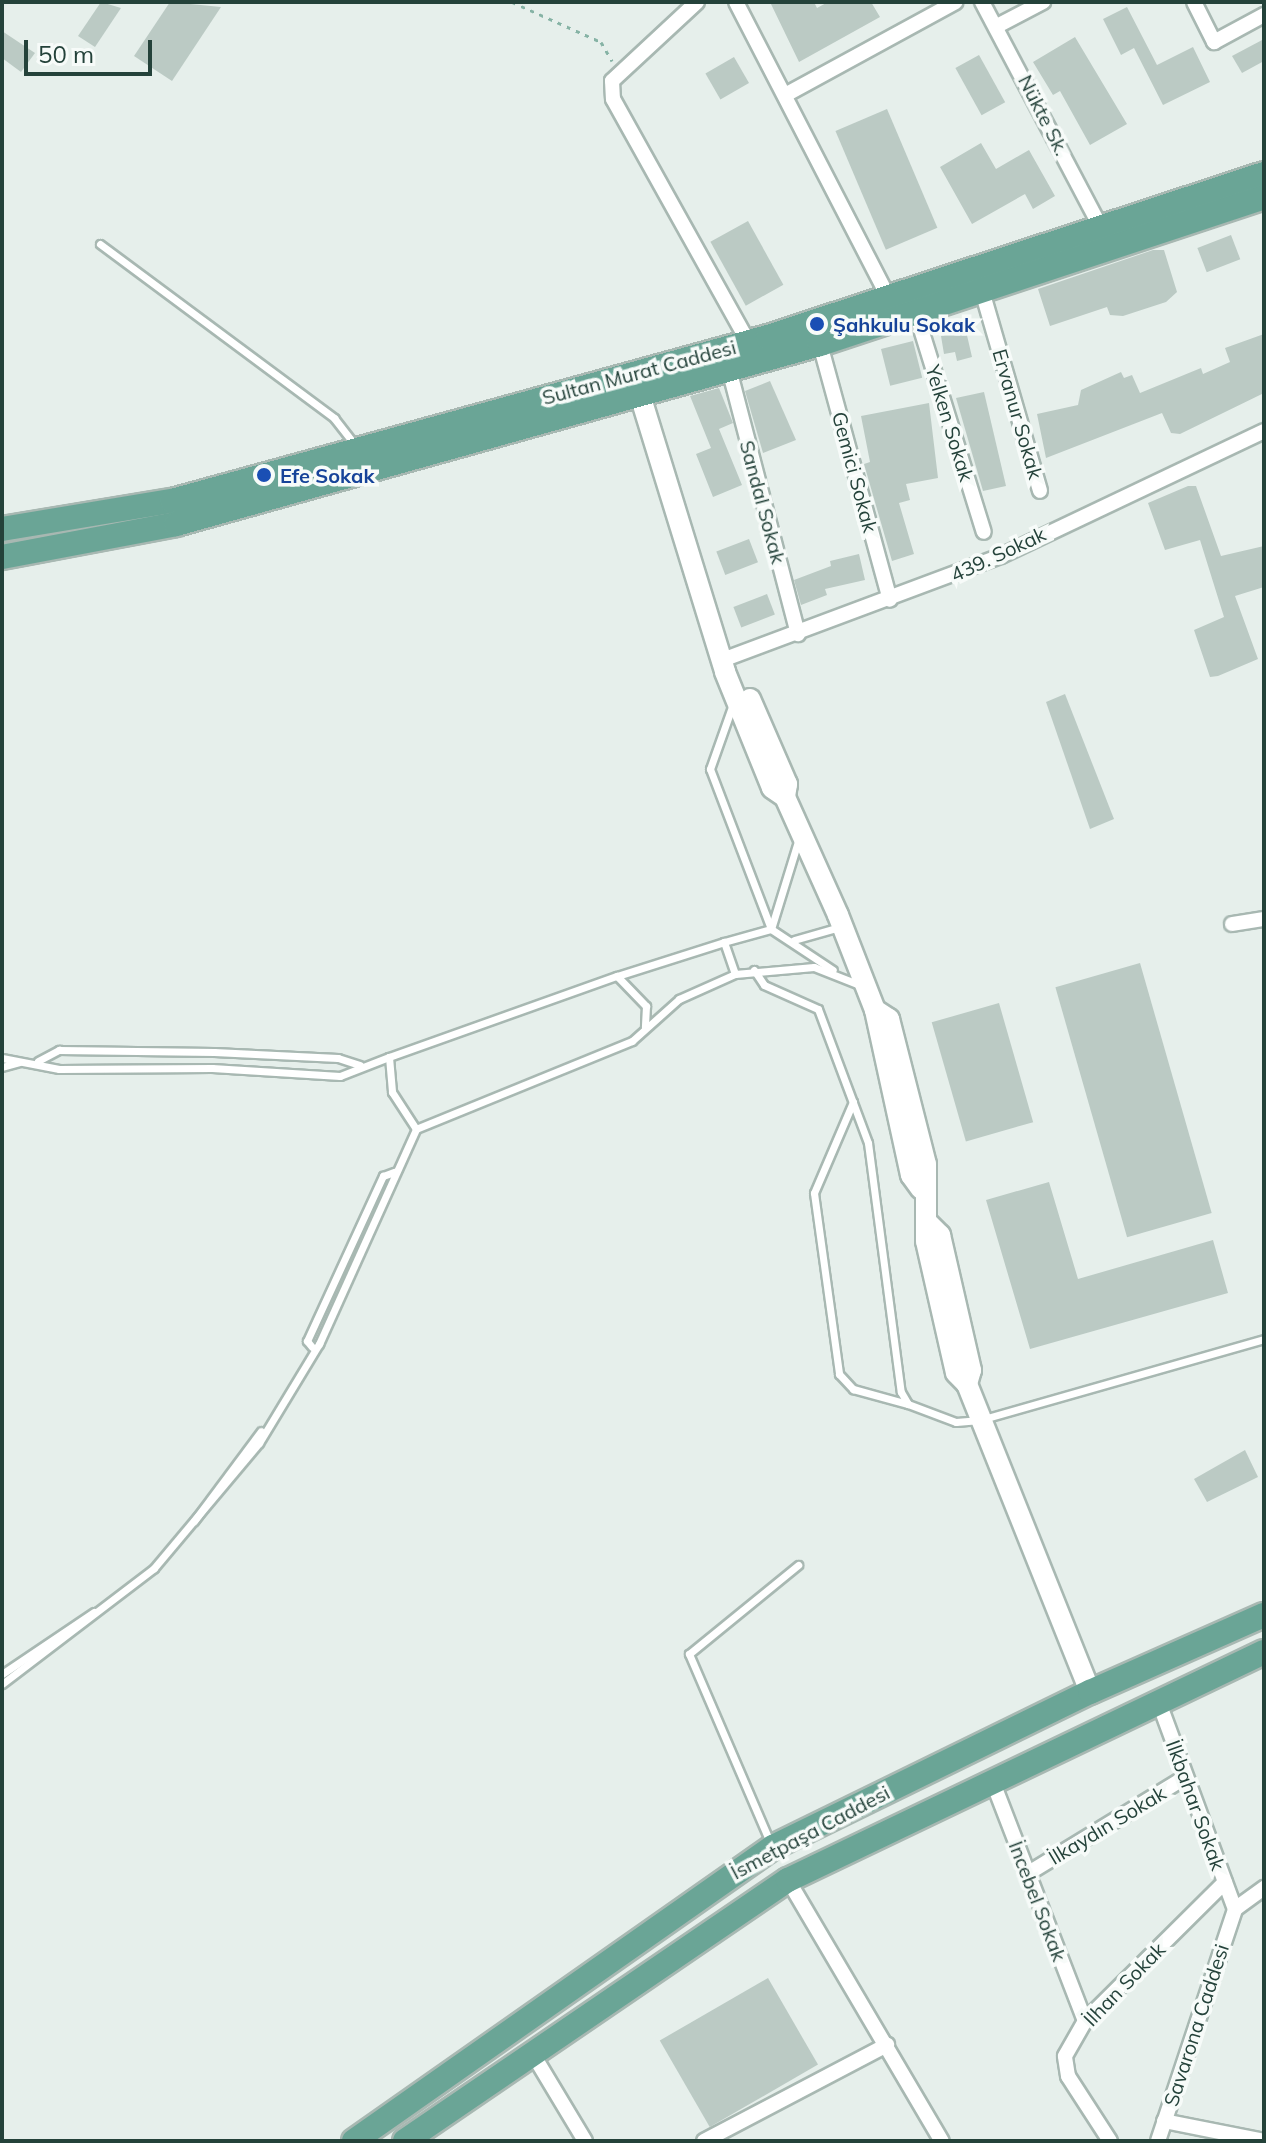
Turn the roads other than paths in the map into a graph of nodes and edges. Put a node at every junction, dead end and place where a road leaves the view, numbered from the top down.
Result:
1 (697, 2) edge
2 (736, 2) edge
3 (956, 2) edge
4 (982, 2) edge
5 (1043, 2) edge
6 (1194, 2) edge
7 (1264, 15) edge
8 (999, 25) junction
9 (787, 94) junction
10 (1264, 193) edge
11 (1102, 230) junction
12 (100, 244) dead end
13 (982, 291) junction
14 (890, 301) junction
15 (916, 313) junction
16 (748, 342) junction
17 (820, 344) junction
18 (729, 369) junction
19 (636, 384) junction
20 (1264, 431) edge
21 (363, 461) junction
22 (1040, 491) dead end
23 (2, 529) edge
24 (984, 532) dead end
25 (2, 557) edge
26 (890, 600) junction
27 (798, 634) junction
28 (726, 660) junction
29 (735, 699) junction
30 (785, 797) junction
31 (801, 833) junction
32 (1264, 919) edge
33 (1232, 924) dead end
34 (842, 926) junction
35 (771, 929) junction
36 (794, 940) junction
37 (724, 942) junction
38 (754, 970) junction
39 (735, 974) junction
40 (842, 975) junction
41 (617, 976) junction
42 (866, 988) junction
43 (645, 1027) junction
44 (389, 1057) junction
45 (2, 1058) edge
46 (22, 1061) junction
47 (38, 1061) junction
48 (360, 1065) junction
49 (2, 1067) edge
50 (853, 1102) junction
51 (416, 1129) junction
52 (394, 1172) junction
53 (1264, 1339) edge
54 (312, 1347) junction
55 (908, 1404) junction
56 (980, 1420) junction
57 (798, 1565) dead end
58 (94, 1612) junction
59 (1264, 1615) edge
60 (1264, 1652) edge
61 (2, 1674) edge
62 (2, 1684) edge
63 (1090, 1692) junction
64 (1158, 1700) junction
65 (1104, 1726) junction
66 (1186, 1777) junction
67 (992, 1780) junction
68 (773, 1847) junction
69 (1027, 1874) junction
70 (788, 1880) junction
71 (1225, 1882) junction
72 (1264, 1888) edge
73 (1235, 1909) junction
74 (564, 1994) junction
75 (582, 2019) junction
76 (1085, 2021) junction
77 (887, 2045) junction
78 (531, 2051) junction
79 (1164, 2121) junction
80 (354, 2141) edge
81 (405, 2141) edge
82 (585, 2141) edge
83 (704, 2141) edge
84 (942, 2141) edge
85 (1110, 2141) edge
86 (1158, 2141) edge
87 (1261, 2141) edge

1 - 16 street
2 - 9 street
3 - 9 street
4 - 8 street, Nükte Sk.
5 - 8 street
6 - 7 street
8 - 11 street, Nükte Sk.
9 - 14 street
10 - 11 main road, Sultan Murat Caddesi
10 - 13 main road, Sultan Murat Caddesi
11 - 14 main road, Sultan Murat Caddesi
12 - 21 lane
13 - 15 main road, Sultan Murat Caddesi
13 - 22 street, Ervanur Sokak
14 - 16 main road, Sultan Murat Caddesi
15 - 17 main road, Sultan Murat Caddesi
15 - 24 street, Yelken Sokak
16 - 19 main road, Sultan Murat Caddesi
17 - 18 main road, Sultan Murat Caddesi
17 - 26 street, Gemici Sokak
18 - 19 main road, Sultan Murat Caddesi
18 - 27 street, Sandal Sokak
19 - 21 main road, Sultan Murat Caddesi
19 - 28 main road
20 - 26 street, 439. Sokak
21 - 23 main road, Sultan Murat Caddesi
21 - 25 main road
26 - 27 street, 439. Sokak
27 - 28 street, 439. Sokak
28 - 29 main road
28 - 30 main road
29 - 30 main road
29 - 35 lane
30 - 31 main road
31 - 34 main road
31 - 35 lane
32 - 33 street
34 - 36 lane
34 - 42 main road
35 - 36 lane
35 - 37 lane
36 - 40 lane
37 - 39 lane
37 - 41 lane
38 - 39 lane
38 - 40 lane
38 - 50 lane
39 - 43 lane
40 - 42 lane
41 - 43 lane
41 - 44 lane
42 - 56 main road
43 - 51 lane
44 - 48 lane
44 - 51 lane
45 - 46 lane
46 - 47 lane
46 - 49 lane
47 - 48 lane
47 - 48 lane
50 - 55 lane
50 - 55 lane
51 - 52 lane
52 - 54 lane
52 - 54 lane
53 - 56 lane
54 - 58 lane
55 - 56 lane
56 - 63 main road
57 - 68 lane
58 - 61 lane
58 - 62 lane
59 - 63 main road, İsmetpaşa Caddesi
60 - 64 main road, İsmetpaşa Caddesi
63 - 65 main road
63 - 68 main road, İsmetpaşa Caddesi
64 - 65 main road, İsmetpaşa Caddesi
64 - 66 street, İlkbahar Sokak
65 - 67 main road, İsmetpaşa Caddesi
66 - 69 street, İlkaydın Sokak
66 - 71 street, İlkbahar Sokak
67 - 69 street, İncebel Sokak
67 - 70 main road, İsmetpaşa Caddesi
68 - 70 main road
68 - 74 main road, İsmetpaşa Caddesi
69 - 76 street, İncebel Sokak
70 - 75 main road, İsmetpaşa Caddesi
70 - 77 street
71 - 73 street, İlkbahar Sokak
71 - 76 street, İlhan Sokak
72 - 73 street
73 - 79 street, Savarona Caddesi
74 - 75 main road
74 - 80 main road, İsmetpaşa Caddesi
75 - 78 main road, İsmetpaşa Caddesi
76 - 85 street, İlhan Sokak
77 - 83 street
77 - 84 street
78 - 81 main road, İsmetpaşa Caddesi
78 - 82 street
79 - 86 street, Savarona Caddesi
79 - 87 street

